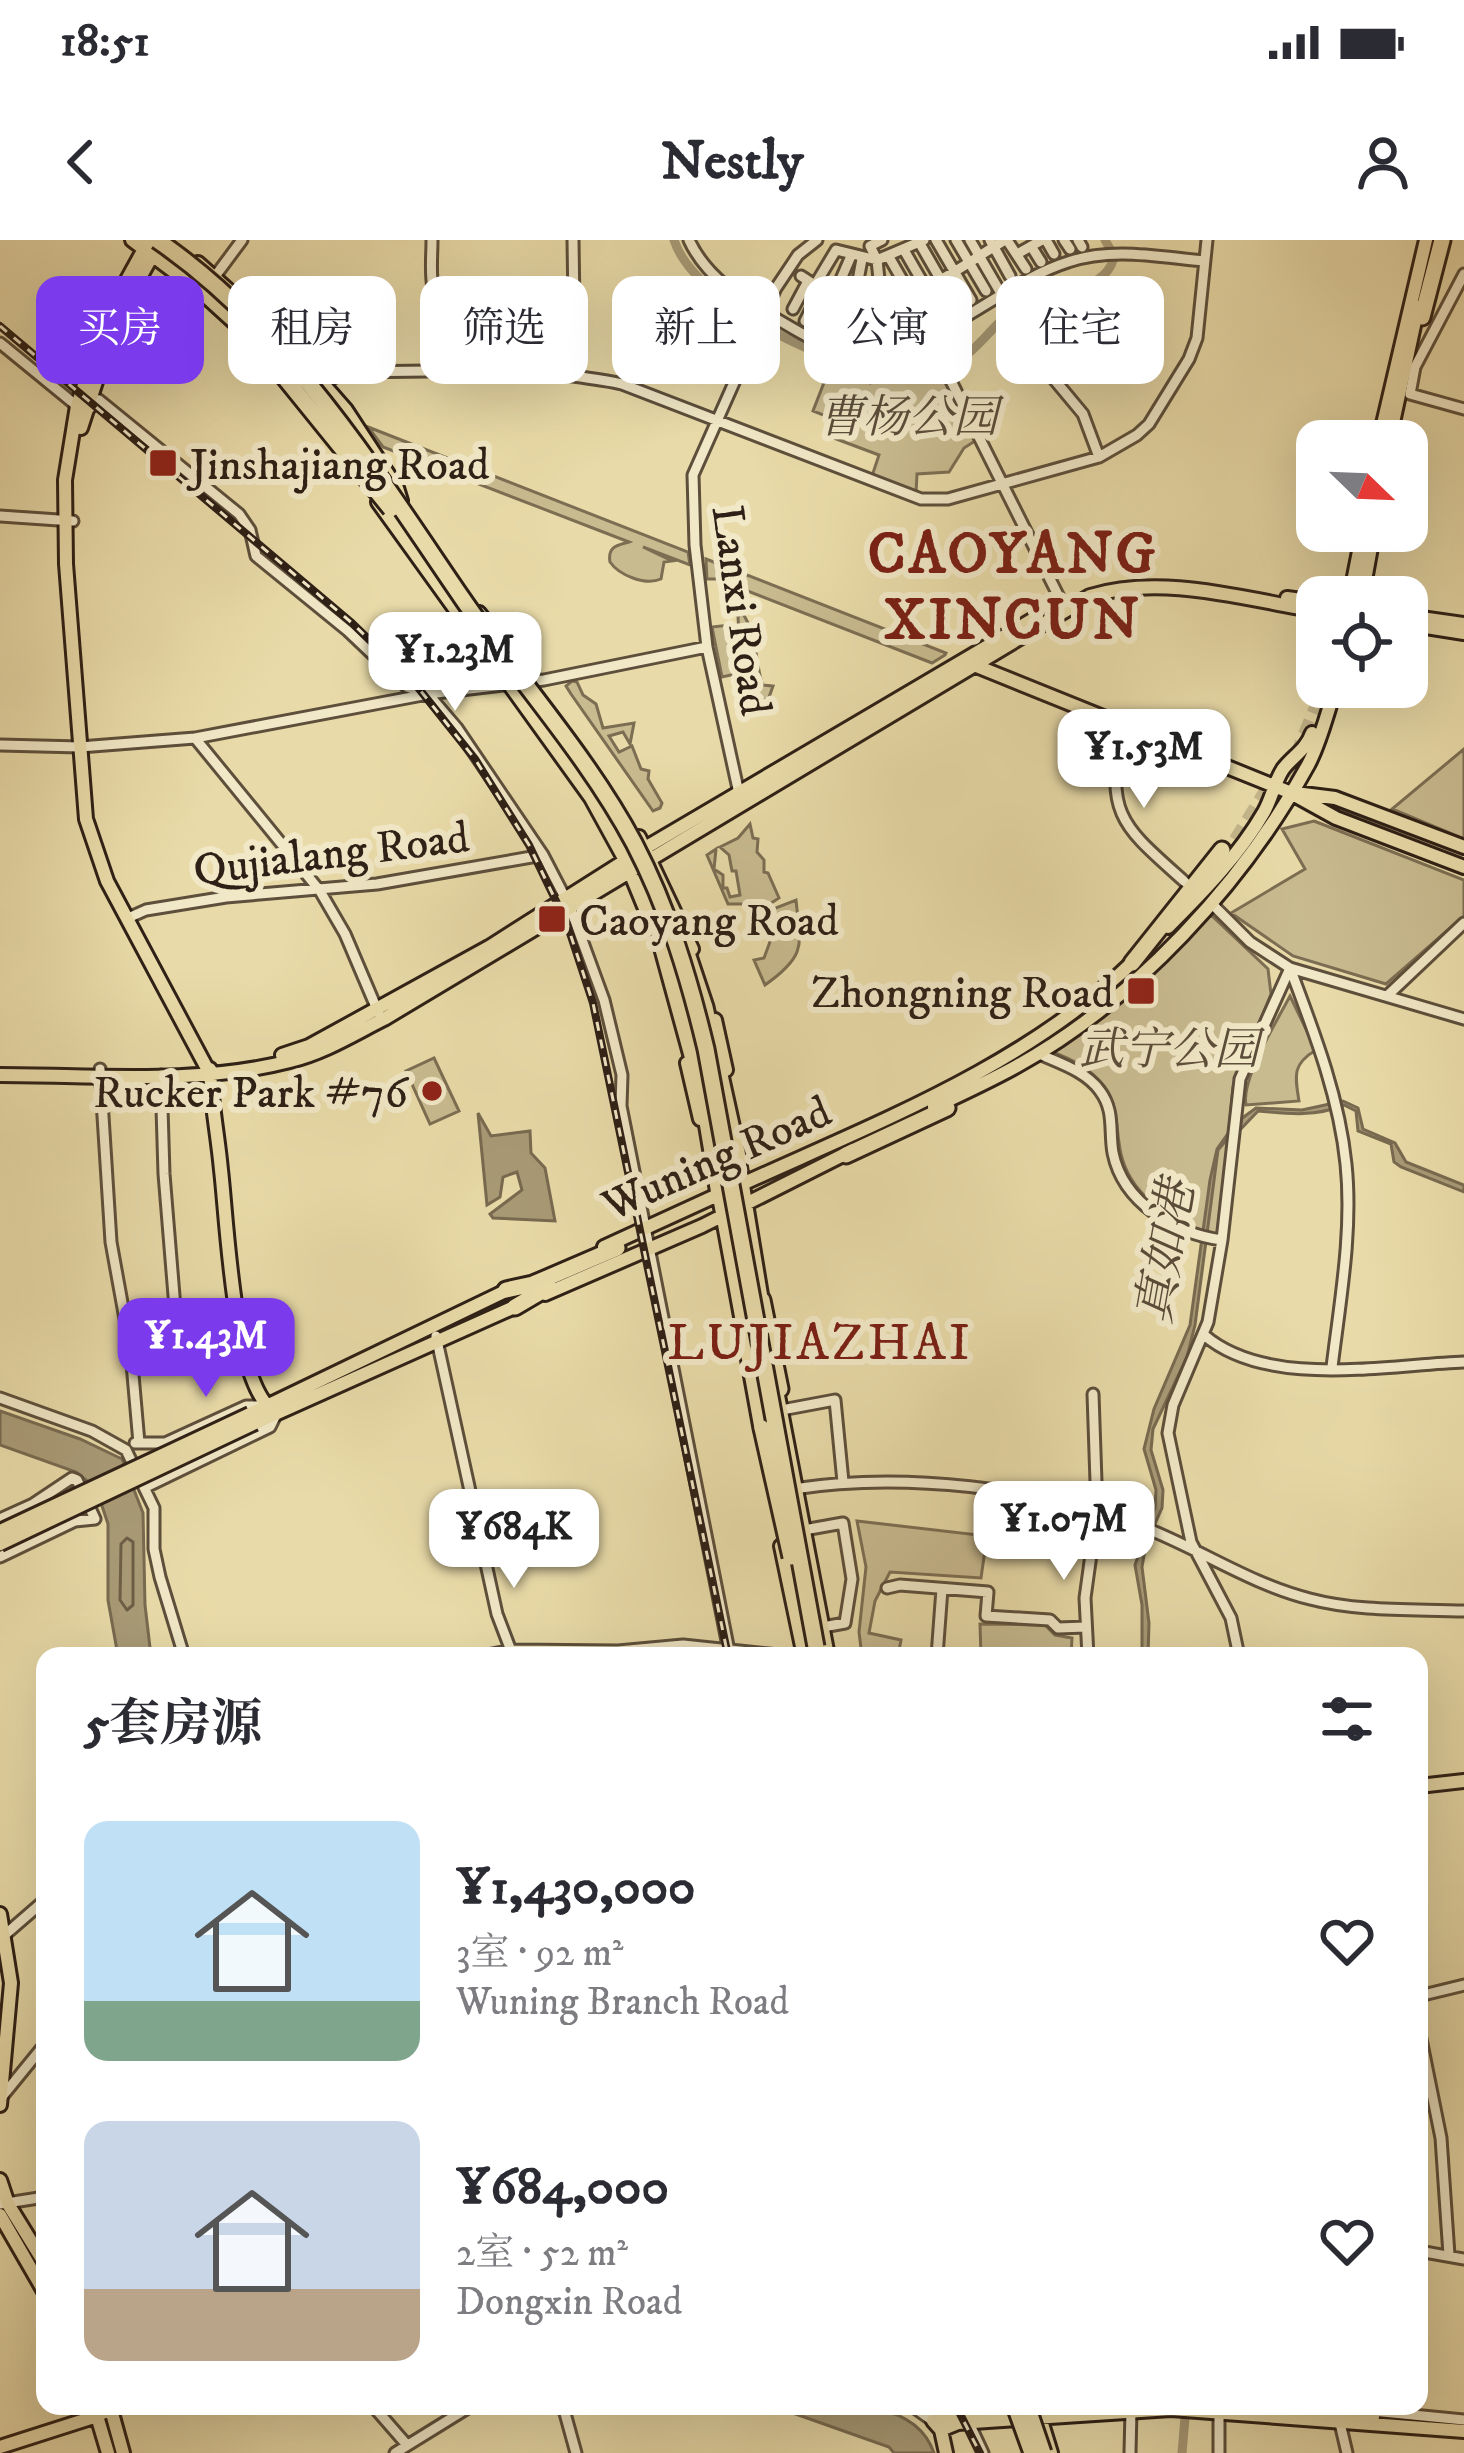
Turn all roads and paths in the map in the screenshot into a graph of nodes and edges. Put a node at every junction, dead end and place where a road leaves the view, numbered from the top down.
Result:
1 (242, 240) edge
2 (432, 240) edge
3 (573, 240) edge
4 (688, 240) edge
5 (817, 240) edge
6 (882, 240) edge
7 (936, 240) edge
8 (956, 240) edge
9 (970, 240) edge
10 (1207, 240) edge
11 (1426, 240) edge
12 (1439, 240) edge
13 (999, 242) edge
14 (1040, 242) edge
15 (151, 243) edge
16 (914, 244) edge
17 (1016, 254) junction
18 (1054, 254) dead end
19 (889, 257) junction
20 (857, 258) junction
21 (973, 258) junction
22 (877, 260) junction
23 (1204, 261) junction
24 (1041, 262) dead end
25 (1026, 269) dead end
26 (953, 270) junction
27 (1464, 274) edge
28 (216, 275) junction
29 (1010, 275) dead end
30 (432, 276) edge
31 (574, 276) edge
32 (714, 276) edge
33 (816, 276) edge
34 (847, 276) edge
35 (857, 276) edge
36 (878, 276) edge
37 (900, 276) edge
38 (922, 276) edge
39 (938, 276) edge
40 (942, 276) edge
41 (957, 276) edge
42 (1038, 276) edge
43 (780, 283) edge
44 (228, 286) edge
45 (996, 286) edge
46 (986, 291) dead end
47 (804, 293) edge
48 (793, 309) dead end
49 (228, 317) edge
50 (1421, 317) dead end
51 (0, 343) edge
52 (588, 377) edge
53 (291, 384) edge
54 (292, 384) edge
55 (312, 384) edge
56 (320, 384) edge
57 (324, 384) edge
58 (733, 384) edge
59 (952, 384) edge
60 (1058, 384) edge
61 (1464, 409) edge
62 (80, 410) junction
63 (1384, 420) edge
64 (1394, 420) edge
65 (716, 421) junction
66 (1099, 457) junction
67 (1002, 485) junction
68 (398, 508) junction
69 (0, 517) edge
70 (69, 521) junction
71 (431, 553) junction
72 (1296, 604) edge
73 (1064, 605) junction
74 (1428, 623) edge
75 (1464, 628) edge
76 (707, 647) junction
77 (968, 663) junction
78 (532, 682) junction
79 (512, 686) junction
80 (428, 694) junction
81 (1323, 708) edge
82 (1326, 708) edge
83 (1124, 728) junction
84 (195, 738) junction
85 (0, 745) edge
86 (84, 746) junction
87 (1273, 786) junction
88 (1289, 792) junction
89 (740, 798) junction
90 (1464, 847) edge
91 (1222, 850) tunnel mouth
92 (543, 855) junction
93 (641, 865) junction
94 (1464, 867) edge
95 (1185, 882) dead end
96 (317, 888) junction
97 (567, 901) junction
98 (1213, 905) junction
99 (131, 917) junction
100 (1464, 923) edge
101 (1132, 964) junction
102 (1290, 968) junction
103 (1387, 996) junction
104 (379, 1015) junction
105 (1464, 1019) edge
106 (1037, 1053) junction
107 (208, 1070) junction
108 (100, 1072) junction
109 (0, 1073) edge
110 (161, 1075) junction
111 (946, 1108) dead end
112 (846, 1154) junction
113 (739, 1161) junction
114 (742, 1184) junction
115 (719, 1194) junction
116 (748, 1203) junction
117 (724, 1216) junction
118 (643, 1227) junction
119 (1212, 1239) junction
120 (649, 1250) junction
121 (506, 1290) junction
122 (762, 1300) junction
123 (515, 1306) junction
124 (176, 1319) dead end
125 (432, 1325) junction
126 (1204, 1335) junction
127 (438, 1341) junction
128 (748, 1352) junction
129 (1464, 1362) edge
130 (1332, 1367) junction
131 (1093, 1394) dead end
132 (0, 1398) edge
133 (787, 1409) dead end
134 (271, 1410) junction
135 (252, 1419) junction
136 (139, 1442) junction
137 (126, 1450) junction
138 (843, 1482) junction
139 (146, 1487) junction
140 (796, 1489) junction
141 (770, 1493) junction
142 (1097, 1511) junction
143 (0, 1519) edge
144 (804, 1531) junction
145 (0, 1532) edge
146 (0, 1544) edge
147 (1195, 1553) junction
148 (0, 1557) edge
149 (797, 1577) junction
150 (887, 1588) dead end
151 (942, 1588) junction
152 (1464, 1611) edge
153 (823, 1628) junction
154 (1086, 1628) junction
155 (181, 1647) edge
156 (507, 1647) edge
157 (661, 1647) edge
158 (696, 1647) edge
159 (728, 1647) edge
160 (814, 1647) edge
161 (814, 1647) edge
162 (815, 1647) edge
163 (816, 1647) edge
164 (818, 1647) edge
165 (938, 1647) edge
166 (1087, 1647) edge
167 (1237, 1647) edge
168 (1464, 1779) edge
169 (1428, 1783) edge
170 (36, 1908) edge
171 (0, 1915) edge
172 (3, 1938) edge
173 (1464, 1985) edge
174 (1428, 1994) edge
175 (36, 2055) edge
176 (1428, 2074) edge
177 (0, 2101) edge
178 (0, 2180) edge
179 (36, 2199) edge
180 (3, 2208) edge
181 (36, 2252) edge
182 (1428, 2252) edge
183 (1449, 2255) junction
184 (1464, 2259) edge
185 (36, 2275) edge
186 (85, 2415) edge
187 (97, 2415) edge
188 (114, 2415) edge
189 (381, 2415) edge
190 (456, 2415) edge
191 (565, 2415) edge
192 (923, 2415) edge
193 (962, 2415) edge
194 (964, 2415) edge
195 (1013, 2415) edge
196 (1036, 2415) edge
197 (1131, 2415) edge
198 (1215, 2415) edge
199 (1338, 2415) edge
200 (1343, 2415) edge
201 (1350, 2415) edge
202 (1392, 2415) edge
203 (1403, 2423) junction
204 (1375, 2425) junction
205 (937, 2426) junction
206 (1464, 2428) edge
207 (407, 2445) junction
208 (0, 2447) edge
209 (108, 2453) edge
210 (124, 2453) edge
211 (395, 2453) edge
212 (576, 2453) edge
213 (946, 2453) edge
214 (983, 2453) edge
215 (1029, 2453) edge
216 (1047, 2453) edge
217 (1130, 2453) edge
218 (1219, 2453) edge
219 (1347, 2453) edge

1 - 28 street
2 - 30 street
3 - 31 street
4 - 32 street
5 - 43 street, Lanxi Road
6 - 22 street
7 - 26 street
8 - 21 street
9 - 21 street
10 - 23 street
11 - 63 main road
12 - 50 highway
12 - 64 main road
13 - 17 street
13 - 21 street
13 - 29 street
14 - 17 street
14 - 18 street
14 - 24 street
15 - 28 main road
15 - 49 main road
15 - 62 main road
15 - 68 highway, bridge
15 - 71 highway, bridge
16 - 19 street
16 - 38 street
16 - 39 street
17 - 25 street
19 - 22 street
19 - 37 street
20 - 22 street
20 - 33 street
20 - 34 street
20 - 35 street
21 - 26 street
21 - 45 street
21 - 46 street
22 - 36 street
23 - 42 street
23 - 66 street
26 - 40 street
26 - 41 street
27 - 61 street
28 - 44 main road
47 - 48 street
51 - 62 street
52 - 65 street
53 - 68 highway, bridge
54 - 79 main road
55 - 68 main road
56 - 71 highway, bridge
57 - 68 main road
58 - 65 street, Lanxi Road
59 - 67 street
60 - 66 street
62 - 70 main road
62 - 80 street
65 - 67 street
65 - 76 street, Lanxi Road
66 - 67 street
67 - 73 street
68 - 78 main road
68 - 93 highway, bridge
69 - 70 street
70 - 86 main road
71 - 93 highway, bridge
72 - 73 main road
73 - 77 main road
74 - 75 main road
76 - 78 street
76 - 89 street, Lanxi Road
77 - 83 main road
77 - 89 main road
78 - 79 street
78 - 93 main road
79 - 80 street
79 - 93 main road
80 - 84 street
80 - 92 street
81 - 87 main road, Wuning Road
82 - 88 main road, Wuning Road
83 - 87 main road
83 - 95 street
84 - 86 street
84 - 96 street
85 - 86 street
86 - 99 main road
87 - 88 main road
87 - 101 main road, Wuning Road
88 - 90 main road
88 - 94 main road
88 - 98 main road, Wuning Road
89 - 93 main road
91 - 101 highway
92 - 96 street, Qujialang Road
92 - 97 street
93 - 97 main road
93 - 113 highway, bridge
93 - 113 main road
93 - 115 main road
93 - 115 highway
93 - 149 highway, bridge
93 - 162 highway, bridge
96 - 99 street, Qujialang Road
96 - 104 street
97 - 104 main road
97 - 118 street
98 - 102 street
98 - 106 main road, Wuning Road
99 - 107 main road
100 - 103 street
101 - 114 main road, Wuning Road
102 - 103 street
102 - 119 street
102 - 130 street
103 - 105 street
104 - 107 main road
106 - 112 main road, Wuning Road
106 - 119 street
107 - 108 main road
107 - 110 main road
107 - 134 main road
108 - 109 main road
108 - 110 main road
108 - 136 street
110 - 124 street
111 - 112 highway
112 - 116 main road, Wuning Road
113 - 114 main road
114 - 115 main road, Wuning Road
114 - 116 main road
115 - 117 main road
115 - 118 main road, Wuning Road
116 - 117 main road, Wuning Road
116 - 122 main road
117 - 120 main road, Wuning Road
117 - 128 main road
118 - 120 street
118 - 121 main road, Wuning Road
119 - 126 street
120 - 123 main road, Wuning Road
120 - 159 street
121 - 123 highway
121 - 125 main road, Wuning Road
122 - 140 main road
122 - 163 highway, bridge
123 - 127 main road, Wuning Road
125 - 127 street
125 - 134 main road, Wuning Road
126 - 130 street
126 - 147 street
127 - 134 main road, Wuning Road
127 - 156 street
128 - 141 main road
128 - 149 highway, bridge
129 - 130 street
131 - 142 street
132 - 137 street
133 - 138 street
134 - 135 main road, Wuning Road
134 - 136 street
134 - 139 street
135 - 145 main road, Wuning Road, bridge
135 - 146 main road, Wuning Road, bridge
136 - 137 street
137 - 139 street
138 - 140 street
138 - 142 street
139 - 155 street
140 - 141 street
140 - 144 main road
141 - 161 main road
142 - 147 street
142 - 154 street
143 - 148 street
144 - 153 main road
144 - 153 street
147 - 152 street
147 - 167 street
149 - 160 highway, bridge
150 - 151 street
151 - 154 street
151 - 165 street
153 - 164 main road
154 - 166 street
157 - 158 street
168 - 169 main road
170 - 172 street
171 - 172 main road
172 - 177 main road
173 - 174 street
175 - 177 street
176 - 183 street
178 - 180 main road
179 - 180 street
180 - 181 main road
180 - 185 main road
182 - 183 street
183 - 184 street
186 - 208 main road
187 - 209 main road
188 - 210 main road
189 - 207 street
190 - 207 street
191 - 212 street
192 - 205 street
193 - 205 main road
194 - 214 street
195 - 215 highway, bridge
196 - 216 highway, bridge
197 - 217 street
198 - 218 street
199 - 219 street
200 - 204 main road
201 - 203 main road
202 - 206 street
203 - 204 main road
203 - 206 main road
204 - 206 street
205 - 213 main road
207 - 211 street

